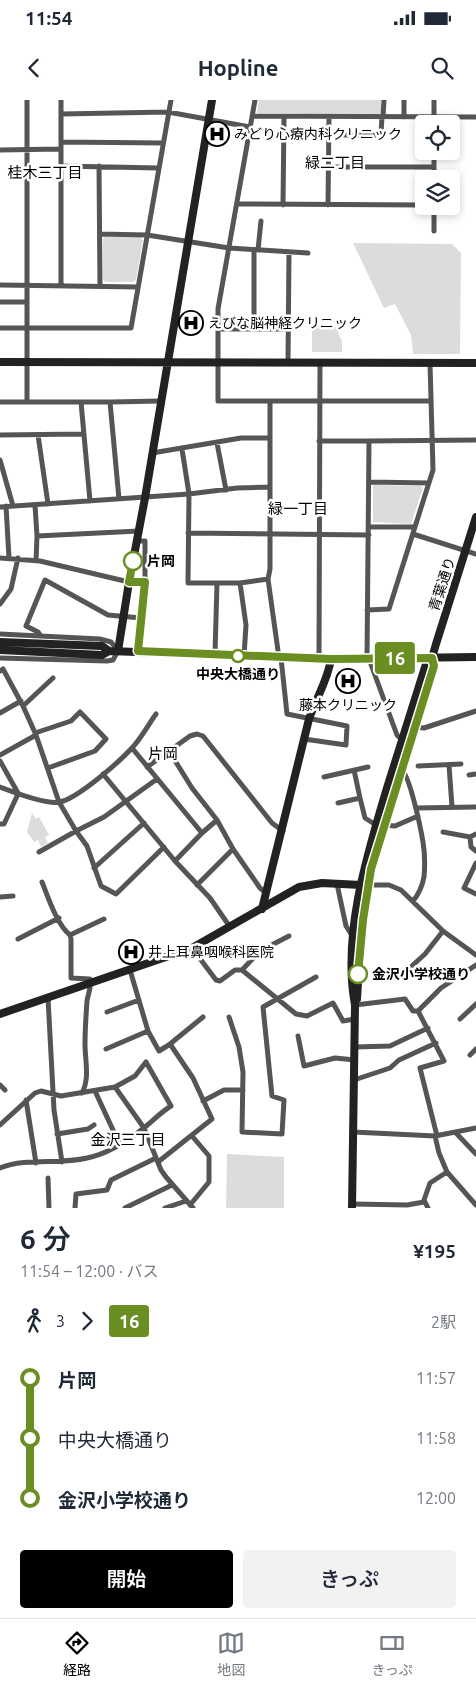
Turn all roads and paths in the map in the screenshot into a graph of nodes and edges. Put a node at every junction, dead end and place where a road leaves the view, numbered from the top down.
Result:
1 (27, 100) edge
2 (62, 100) edge
3 (171, 100) edge
4 (212, 100) edge
5 (255, 100) edge
6 (384, 100) edge
7 (404, 100) edge
8 (434, 100) edge
9 (168, 112) junction
10 (62, 114) junction
11 (434, 115) edge
12 (252, 116) junction
13 (284, 117) junction
14 (329, 117) junction
15 (383, 117) junction
16 (476, 117) edge
17 (404, 118) junction
18 (415, 119) edge
19 (460, 119) edge
20 (209, 121) junction
21 (250, 127) junction
22 (329, 135) junction
23 (62, 142) junction
24 (163, 143) junction
25 (61, 149) junction
26 (0, 150) edge
27 (27, 150) junction
28 (434, 160) edge
29 (62, 166) junction
30 (99, 166) junction
31 (329, 166) junction
32 (434, 166) junction
33 (159, 168) junction
34 (434, 170) edge
35 (237, 204) junction
36 (283, 205) junction
37 (415, 205) edge
38 (328, 206) junction
39 (434, 215) edge
40 (261, 221) dead end
41 (434, 231) dead end
42 (100, 234) junction
43 (147, 235) junction
44 (188, 241) junction
45 (229, 248) junction
46 (256, 250) junction
47 (289, 252) junction
48 (308, 253) dead end
49 (0, 285) edge
50 (27, 286) junction
51 (62, 286) junction
52 (100, 286) junction
53 (138, 287) junction
54 (0, 302) edge
55 (27, 302) junction
56 (0, 328) edge
57 (27, 328) junction
58 (254, 328) junction
59 (218, 329) junction
60 (288, 329) junction
61 (0, 362) edge
62 (27, 362) junction
63 (218, 362) junction
64 (288, 362) junction
65 (167, 363) junction
66 (320, 363) junction
67 (476, 363) edge
68 (430, 364) junction
69 (161, 401) junction
70 (270, 401) junction
71 (320, 401) junction
72 (431, 401) junction
73 (0, 402) edge
74 (27, 402) junction
75 (81, 402) junction
76 (110, 402) junction
77 (83, 434) junction
78 (0, 435) edge
79 (38, 435) junction
80 (269, 438) junction
81 (433, 440) junction
82 (476, 440) edge
83 (320, 441) junction
84 (369, 441) junction
85 (217, 443) junction
86 (182, 450) junction
87 (152, 453) junction
88 (0, 460) edge
89 (369, 482) junction
90 (429, 483) junction
91 (270, 488) junction
92 (226, 490) junction
93 (189, 494) junction
94 (145, 498) junction
95 (119, 499) junction
96 (90, 501) junction
97 (36, 504) junction
98 (48, 504) junction
99 (10, 506) junction
100 (0, 507) edge
101 (476, 517) edge
102 (369, 527) junction
103 (415, 527) junction
104 (139, 530) junction
105 (188, 533) junction
106 (269, 534) junction
107 (318, 534) junction
108 (413, 534) junction
109 (369, 535) junction
110 (37, 536) junction
111 (137, 541) junction
112 (466, 550) junction
113 (476, 554) edge
114 (0, 558) edge
115 (9, 558) junction
116 (18, 558) junction
117 (36, 560) junction
118 (268, 579) junction
119 (129, 582) junction
120 (145, 582) junction
121 (217, 583) junction
122 (240, 583) junction
123 (0, 604) edge
124 (367, 610) junction
125 (123, 617) junction
126 (141, 618) junction
127 (0, 634) edge
128 (41, 636) junction
129 (0, 642) edge
130 (0, 650) edge
131 (109, 650) junction
132 (118, 651) junction
133 (138, 651) junction
134 (215, 654) junction
135 (244, 656) junction
136 (476, 657) edge
137 (0, 658) edge
138 (280, 658) junction
139 (432, 658) junction
140 (319, 659) junction
141 (331, 659) junction
142 (368, 659) junction
143 (0, 671) edge
144 (53, 678) dead end
145 (22, 703) junction
146 (476, 711) edge
147 (0, 713) edge
148 (156, 714) dead end
149 (309, 719) junction
150 (414, 727) junction
151 (35, 734) junction
152 (304, 739) junction
153 (402, 740) junction
154 (132, 748) junction
155 (169, 751) junction
156 (0, 755) edge
157 (0, 761) edge
158 (461, 764) dead end
159 (449, 765) junction
160 (418, 766) dead end
161 (147, 767) junction
162 (368, 767) dead end
163 (48, 768) junction
164 (401, 769) junction
165 (354, 770) junction
166 (103, 774) junction
167 (476, 774) edge
168 (469, 775) dead end
169 (324, 776) dead end
170 (158, 779) junction
171 (0, 787) edge
172 (18, 794) junction
173 (360, 798) junction
174 (59, 802) junction
175 (127, 802) junction
176 (338, 803) dead end
177 (452, 807) junction
178 (476, 807) edge
179 (416, 808) junction
180 (418, 816) junction
181 (217, 820) junction
182 (144, 823) junction
183 (0, 824) edge
184 (380, 825) junction
185 (76, 831) junction
186 (283, 831) junction
187 (443, 832) dead end
188 (202, 833) junction
189 (476, 834) edge
190 (470, 837) junction
191 (164, 847) junction
192 (233, 849) junction
193 (476, 850) edge
194 (39, 852) dead end
195 (175, 861) junction
196 (476, 862) edge
197 (94, 868) junction
198 (42, 882) dead end
199 (337, 884) junction
200 (198, 885) junction
201 (365, 885) junction
202 (266, 893) junction
203 (476, 894) edge
204 (13, 896) dead end
205 (0, 897) edge
206 (413, 901) junction
207 (262, 909) junction
208 (58, 918) junction
209 (104, 920) dead end
210 (230, 927) junction
211 (443, 931) junction
212 (70, 935) junction
213 (289, 936) dead end
214 (354, 937) junction
215 (18, 939) dead end
216 (192, 948) junction
217 (476, 954) edge
218 (476, 965) edge
219 (130, 970) junction
220 (242, 970) junction
221 (402, 975) dead end
222 (316, 977) dead end
223 (91, 983) junction
224 (48, 998) junction
225 (278, 998) junction
226 (139, 1000) junction
227 (355, 1004) junction
228 (476, 1004) edge
229 (418, 1011) junction
230 (107, 1012) dead end
231 (0, 1014) edge
232 (229, 1016) dead end
233 (203, 1017) dead end
234 (355, 1019) junction
235 (460, 1019) dead end
236 (428, 1028) junction
237 (148, 1030) junction
238 (298, 1036) dead end
239 (172, 1043) junction
240 (436, 1043) junction
241 (355, 1047) junction
242 (106, 1049) dead end
243 (476, 1049) edge
244 (470, 1055) dead end
245 (354, 1060) junction
246 (354, 1080) junction
247 (0, 1084) edge
248 (115, 1087) junction
249 (5, 1090) dead end
250 (243, 1090) junction
251 (95, 1091) junction
252 (82, 1093) junction
253 (53, 1095) junction
254 (26, 1100) junction
255 (204, 1101) junction
256 (0, 1125) edge
257 (94, 1126) dead end
258 (144, 1128) junction
259 (476, 1128) edge
260 (353, 1132) junction
261 (456, 1133) junction
262 (57, 1134) junction
263 (192, 1136) junction
264 (436, 1136) junction
265 (120, 1143) junction
266 (476, 1154) edge
267 (157, 1160) junction
268 (62, 1162) junction
269 (36, 1163) junction
270 (0, 1168) edge
271 (446, 1172) junction
272 (48, 1178) dead end
273 (172, 1185) junction
274 (424, 1202) junction
275 (190, 1204) edge
276 (476, 1205) edge
277 (352, 1206) edge
278 (49, 1208) edge
279 (75, 1208) edge
280 (125, 1208) edge
281 (166, 1208) edge
282 (428, 1208) edge

1 - 27 street
2 - 10 street
3 - 9 street
4 - 20 street
5 - 12 street
6 - 15 street
7 - 17 street
8 - 11 street
9 - 10 street
9 - 20 street
9 - 24 street
10 - 23 street
12 - 13 street
12 - 21 street
13 - 14 street
13 - 36 street
14 - 15 street
14 - 22 street
15 - 17 street
15 - 22 street
16 - 19 street
17 - 18 street
20 - 21 street
20 - 44 street
21 - 35 street
22 - 31 street
23 - 24 street
23 - 25 street
24 - 33 street
25 - 27 street
25 - 29 street
26 - 27 street
27 - 50 street
28 - 32 street
29 - 30 street
29 - 51 street
30 - 33 street
30 - 42 street
31 - 32 street
31 - 38 street
32 - 34 street
33 - 43 street
35 - 36 street
35 - 45 street
36 - 38 street
37 - 38 street
39 - 41 street
40 - 46 street
42 - 43 street
42 - 52 street
43 - 44 street
43 - 53 street
44 - 45 street
44 - 65 street
45 - 46 street
45 - 59 street
46 - 47 street
46 - 58 street
47 - 48 street
47 - 60 street
49 - 50 street
50 - 51 street
50 - 55 street
51 - 52 street
52 - 53 street
53 - 57 street
54 - 55 street
55 - 57 street
56 - 57 street
57 - 62 street
58 - 59 street
58 - 60 street
59 - 63 street
60 - 64 street
61 - 62 street
62 - 65 street
62 - 74 street
63 - 64 street
63 - 65 street
63 - 70 street
64 - 66 street
65 - 69 street
66 - 68 street
66 - 71 street
67 - 68 street
68 - 72 street
69 - 76 street
69 - 87 street
70 - 71 street
70 - 80 street
71 - 72 street
71 - 83 street
72 - 81 street
73 - 74 street
74 - 75 street
75 - 76 street
75 - 77 street
76 - 95 street
77 - 79 street
77 - 96 street
78 - 79 street
79 - 98 street
80 - 85 street
80 - 91 street
81 - 82 street
81 - 84 street
81 - 90 street
83 - 84 street
83 - 107 street
84 - 89 street
85 - 86 street
85 - 92 street
86 - 87 street
86 - 93 street
87 - 94 street
88 - 99 street
89 - 90 street
89 - 102 street
90 - 103 street
91 - 92 street
91 - 106 street
92 - 93 street
93 - 94 street
93 - 105 street
94 - 95 street
94 - 104 street
95 - 96 street
96 - 98 street
97 - 98 street
97 - 99 street
97 - 110 street
99 - 100 street
99 - 115 street
101 - 112 street, 青葉通り
102 - 103 street
102 - 109 street
103 - 108 street
104 - 110 street
104 - 111 street
105 - 106 street
105 - 121 street
106 - 107 street
106 - 118 street
107 - 109 street
107 - 140 street
108 - 112 street
108 - 124 street
109 - 124 street
110 - 117 street
111 - 119 street
111 - 120 street
112 - 113 street
112 - 139 street, 青葉通り
114 - 115 street
115 - 116 street
116 - 117 street
116 - 123 street
117 - 119 street
118 - 122 street
118 - 138 street
119 - 120 street
119 - 125 street
120 - 126 street
121 - 122 street
121 - 134 street
122 - 135 street
124 - 142 street
125 - 126 street
125 - 128 street
125 - 132 street
126 - 133 street
127 - 128 street
128 - 132 street
129 - 131 street
130 - 131 street
131 - 132 street
132 - 133 street
132 - 137 street
133 - 134 street
134 - 135 street
135 - 138 street
136 - 139 street
138 - 140 street
138 - 149 street
139 - 142 street
139 - 150 street
139 - 153 street
140 - 141 street
141 - 142 street
141 - 149 street
142 - 153 street
143 - 145 street
144 - 145 street
145 - 147 street
145 - 151 street
146 - 150 street
148 - 154 street
149 - 152 street
149 - 152 street
150 - 164 street
151 - 156 street
151 - 163 street
151 - 163 street
152 - 186 street
153 - 184 street
154 - 161 street
154 - 166 street
155 - 161 street
155 - 181 street
155 - 186 street
157 - 172 street
158 - 159 street
159 - 160 street
159 - 177 street
161 - 170 street
162 - 165 street
163 - 174 street
164 - 179 street
164 - 184 street
165 - 169 street
165 - 173 street
166 - 174 street
166 - 175 street
167 - 168 street
170 - 175 street
170 - 188 street
171 - 172 street
172 - 174 street
172 - 183 street
173 - 176 street
173 - 184 street
174 - 185 street
175 - 182 street
175 - 185 street
177 - 178 street
177 - 179 street
179 - 180 street
180 - 184 street
180 - 206 street
181 - 188 street
181 - 192 street
182 - 191 street
182 - 197 street
184 - 201 street
185 - 194 street
185 - 197 street
186 - 202 street
187 - 190 street
188 - 195 street
189 - 190 street
190 - 193 street
191 - 195 street
191 - 197 street
192 - 200 street
192 - 202 street
195 - 200 street
196 - 203 street
198 - 208 street
199 - 201 street
199 - 207 street
199 - 214 street
200 - 210 street
201 - 206 street
201 - 214 street
201 - 227 street
202 - 207 street
204 - 205 street
206 - 211 street
207 - 210 street
208 - 212 street
208 - 215 street
209 - 212 street
210 - 216 street
211 - 217 street
211 - 221 street
212 - 223 street
213 - 220 street
214 - 227 street
216 - 219 street
216 - 220 street
218 - 229 street
219 - 223 street
219 - 226 street
220 - 225 street
222 - 225 street
223 - 224 street
223 - 252 street
224 - 231 street
224 - 253 street
225 - 234 street
225 - 250 street
226 - 230 street
226 - 237 street
227 - 229 street
227 - 234 street
228 - 235 street
229 - 236 street
232 - 250 street
233 - 239 street
234 - 241 street
236 - 240 street
236 - 241 street
237 - 239 street
237 - 242 street
238 - 245 street
239 - 255 street
240 - 246 street
240 - 264 street
241 - 245 street
243 - 244 street
245 - 246 street
246 - 260 street
247 - 249 street
248 - 251 street
248 - 258 street
248 - 258 street
250 - 255 street
251 - 252 street
251 - 265 street
252 - 253 street
253 - 254 street
253 - 262 street
254 - 256 street
254 - 269 street
255 - 263 street
257 - 262 street
258 - 265 street
258 - 267 street
259 - 261 street
260 - 264 street
260 - 277 street
261 - 264 street
261 - 266 street
262 - 268 street
263 - 267 street
263 - 275 street
264 - 271 street
265 - 268 street
267 - 273 street
267 - 279 street
268 - 269 street
269 - 270 street
271 - 274 street
271 - 276 street
272 - 278 street
273 - 275 street
273 - 280 street
274 - 277 street
274 - 282 street
275 - 281 street

